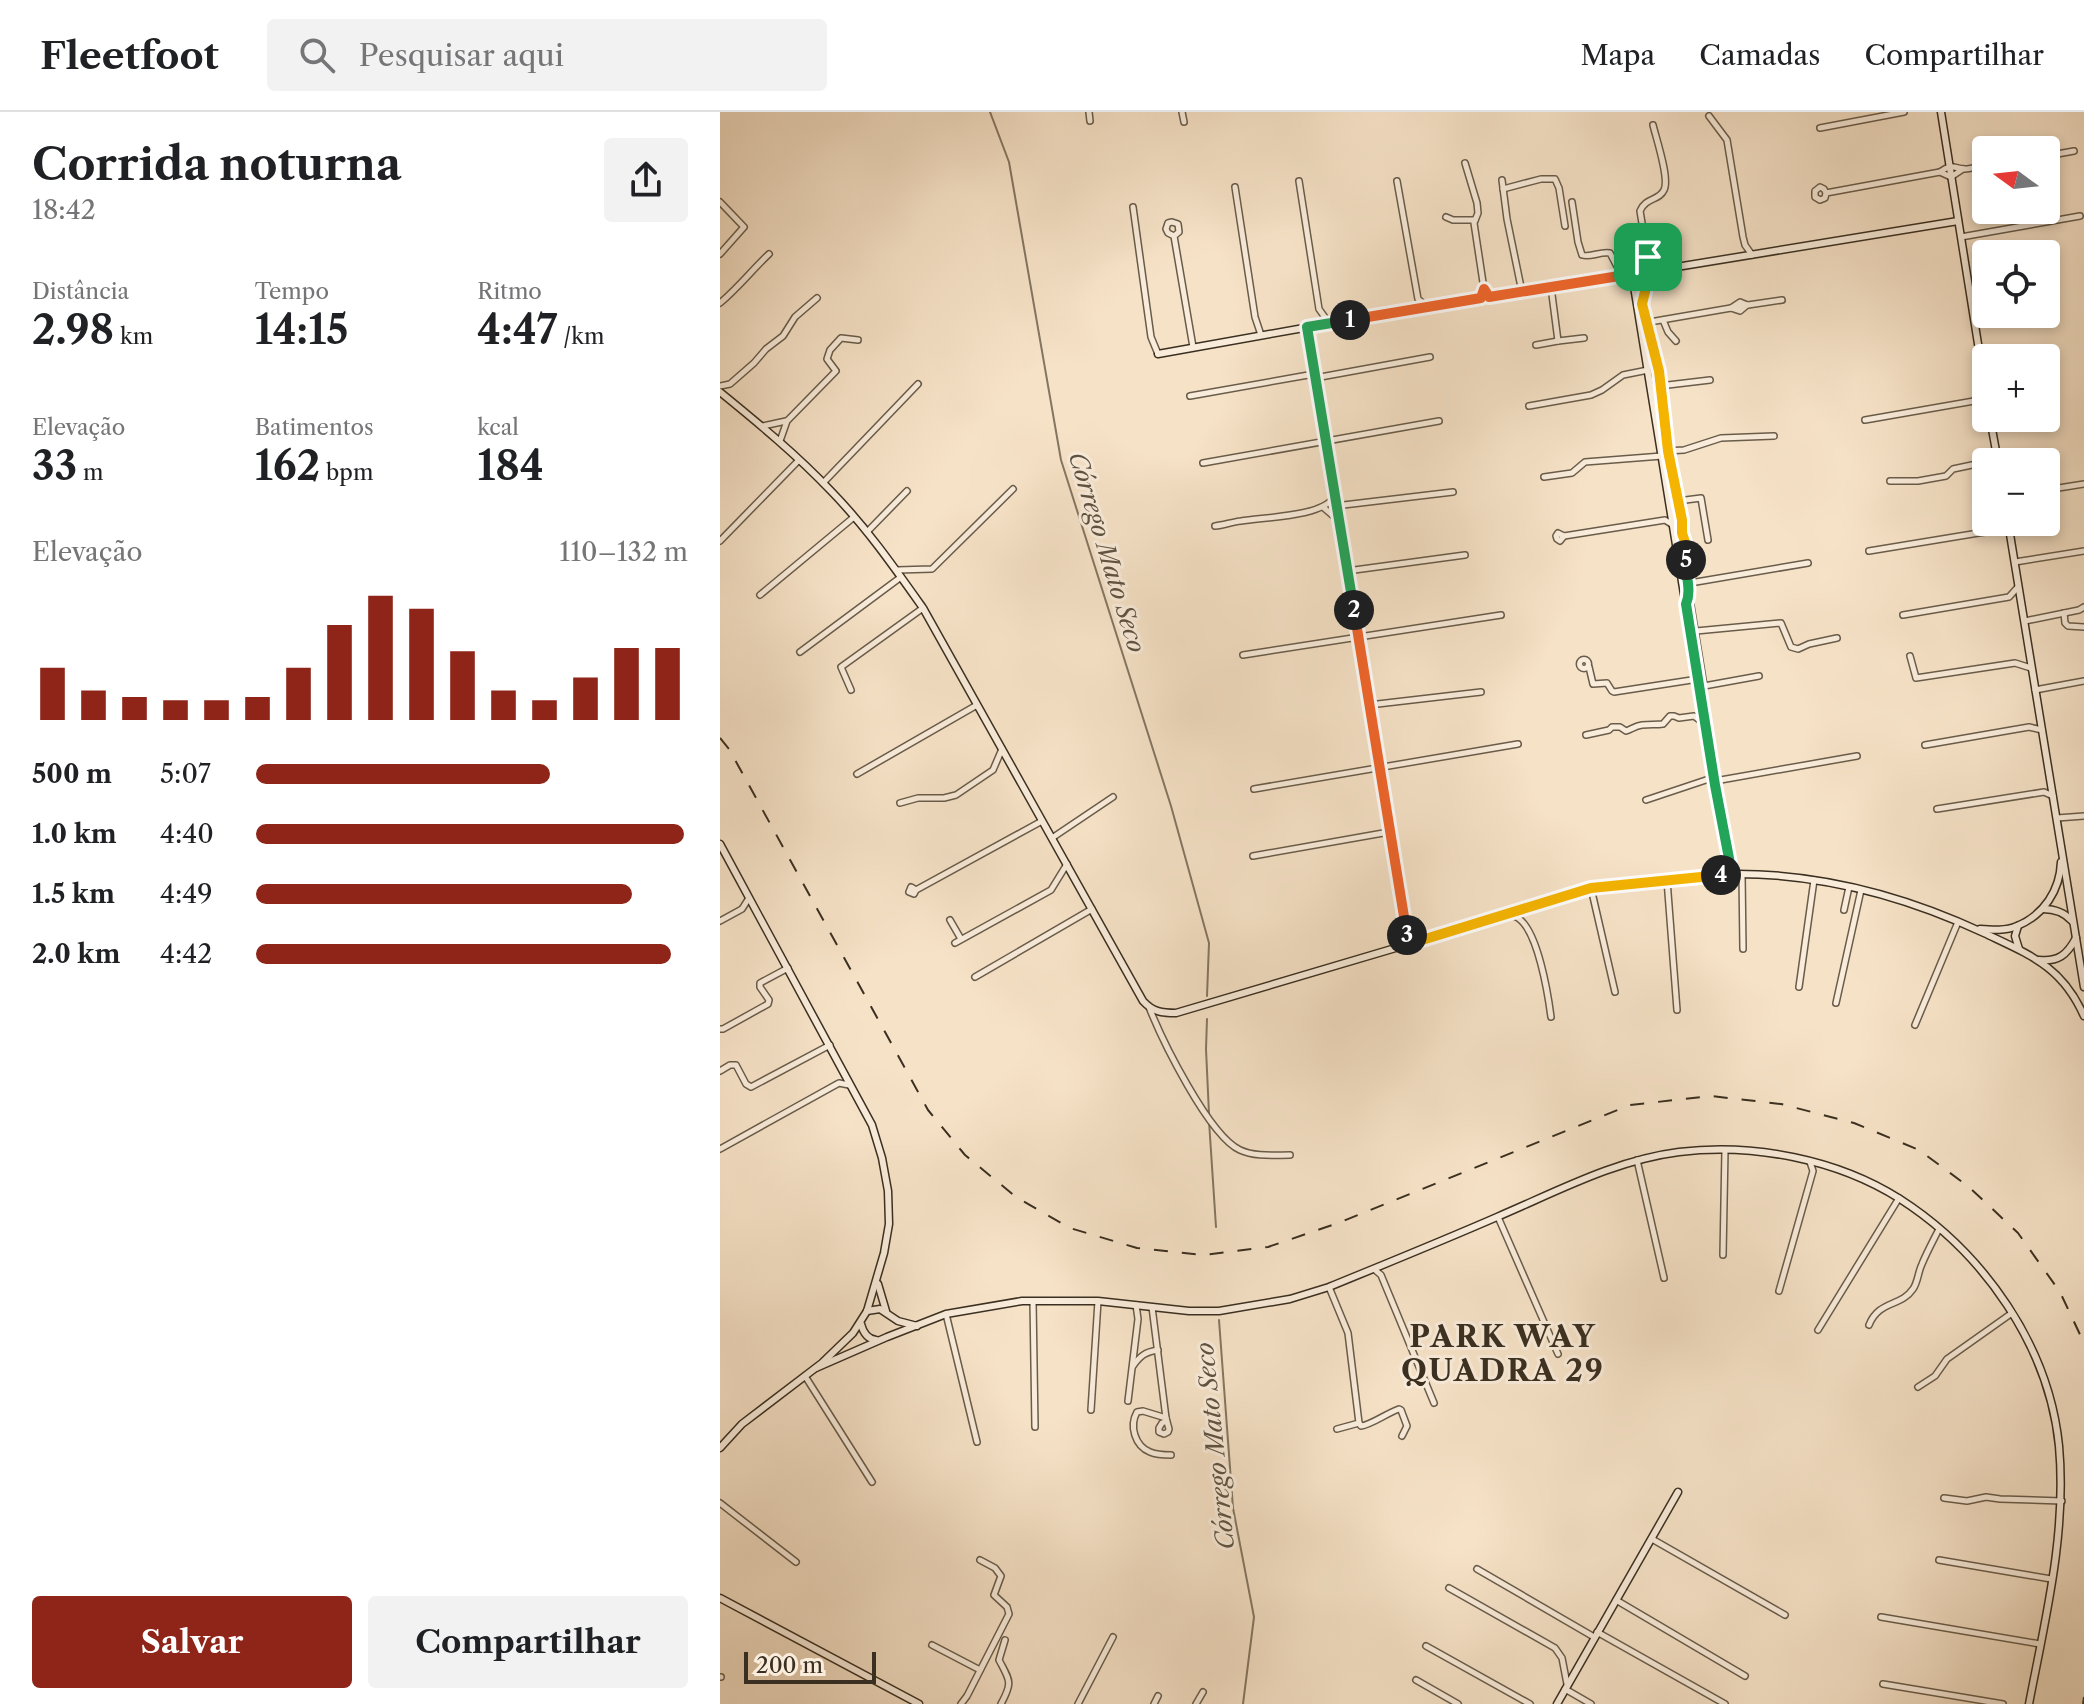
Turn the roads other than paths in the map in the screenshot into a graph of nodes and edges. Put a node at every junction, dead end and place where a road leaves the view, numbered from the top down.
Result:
1 (1089, 112) edge
2 (1182, 112) edge
3 (1904, 112) edge
4 (1941, 112) edge
5 (1709, 116) dead end
6 (1090, 121) dead end
7 (1184, 122) dead end
8 (1653, 125) dead end
9 (1820, 128) dead end
10 (2074, 151) dead end
11 (2060, 154) edge
12 (1465, 163) dead end
13 (1949, 166) junction
14 (1972, 167) edge
15 (1963, 169) junction
16 (1940, 172) junction
17 (1951, 177) junction
18 (1502, 180) dead end
19 (1299, 181) dead end
20 (1397, 181) dead end
21 (1235, 187) dead end
22 (1503, 189) junction
23 (1826, 193) dead end
24 (720, 202) edge
25 (1572, 202) dead end
26 (1133, 207) dead end
27 (2080, 216) dead end
28 (1446, 217) dead end
29 (1475, 220) junction
30 (1958, 221) junction
31 (1565, 226) dead end
32 (1174, 236) dead end
33 (1961, 237) junction
34 (1745, 245) junction
35 (720, 254) edge
36 (769, 254) dead end
37 (1752, 255) junction
38 (1740, 256) junction
39 (1650, 269) junction
40 (1632, 274) junction
41 (1622, 276) junction
42 (1551, 287) junction
43 (1484, 289) junction
44 (1522, 292) junction
45 (1489, 297) junction
46 (817, 298) dead end
47 (1481, 298) junction
48 (1418, 299) junction
49 (1782, 300) dead end
50 (720, 303) edge
51 (1428, 308) junction
52 (1319, 309) junction
53 (1413, 310) junction
54 (1663, 320) junction
55 (1329, 323) junction
56 (1643, 323) junction
57 (1315, 326) junction
58 (1307, 327) junction
59 (1261, 335) junction
60 (1584, 338) dead end
61 (858, 340) dead end
62 (1558, 341) junction
63 (1676, 341) dead end
64 (1978, 344) edge
65 (1536, 345) dead end
66 (1193, 347) junction
67 (1158, 354) joint
68 (1430, 357) dead end
69 (1648, 370) junction
70 (1314, 376) junction
71 (1710, 380) dead end
72 (730, 384) junction
73 (918, 384) dead end
74 (1661, 386) junction
75 (1651, 387) junction
76 (722, 391) edge
77 (1190, 396) dead end
78 (1972, 401) edge
79 (1529, 406) dead end
80 (1865, 420) dead end
81 (787, 421) junction
82 (1439, 421) dead end
83 (763, 426) junction
84 (1774, 436) dead end
85 (780, 441) junction
86 (1325, 442) junction
87 (1664, 453) junction
88 (799, 460) junction
89 (1203, 463) dead end
90 (1972, 465) edge
91 (1544, 477) dead end
92 (1890, 481) dead end
93 (823, 483) junction
94 (2084, 484) edge
95 (2060, 488) edge
96 (1013, 489) dead end
97 (907, 491) dead end
98 (1453, 492) dead end
99 (1334, 497) junction
100 (1674, 502) junction
101 (1335, 506) junction
102 (1322, 507) junction
103 (1672, 512) junction
104 (854, 517) junction
105 (1338, 520) junction
106 (1665, 520) junction
107 (1674, 525) junction
108 (1215, 526) dead end
109 (867, 532) junction
110 (1972, 532) edge
111 (1564, 536) dead end
112 (2011, 536) edge
113 (1708, 540) dead end
114 (720, 541) edge
115 (1869, 551) dead end
116 (2084, 551) edge
117 (1465, 555) dead end
118 (2015, 562) junction
119 (1808, 563) dead end
120 (1683, 567) junction
121 (1347, 571) junction
122 (899, 574) junction
123 (1696, 582) junction
124 (2018, 587) junction
125 (760, 595) dead end
126 (1690, 596) junction
127 (2009, 597) junction
128 (1686, 604) junction
129 (2022, 606) junction
130 (2084, 607) edge
131 (923, 608) junction
132 (2064, 613) junction
133 (1501, 615) dead end
134 (1903, 615) dead end
135 (2025, 621) junction
136 (2084, 627) edge
137 (1693, 631) junction
138 (1358, 636) junction
139 (1344, 638) junction
140 (1837, 638) dead end
141 (1360, 646) junction
142 (800, 652) dead end
143 (2029, 653) junction
144 (1243, 655) dead end
145 (1910, 656) dead end
146 (2015, 663) junction
147 (1589, 667) dead end
148 (2031, 668) junction
149 (1759, 676) dead end
150 (1698, 680) junction
151 (2084, 681) edge
152 (851, 690) dead end
153 (2035, 690) junction
154 (1481, 692) dead end
155 (979, 704) junction
156 (1702, 704) junction
157 (1369, 705) junction
158 (1694, 716) junction
159 (2039, 718) junction
160 (1706, 724) junction
161 (2029, 727) junction
162 (2042, 730) junction
163 (1586, 735) dead end
164 (1518, 744) dead end
165 (1925, 745) dead end
166 (1003, 748) junction
167 (1857, 756) dead end
168 (1379, 767) junction
169 (857, 774) dead end
170 (1715, 781) junction
171 (2051, 784) junction
172 (1254, 789) dead end
173 (2044, 792) junction
174 (2053, 796) junction
175 (1113, 797) dead end
176 (1646, 800) dead end
177 (900, 803) dead end
178 (1937, 809) dead end
179 (2084, 816) edge
180 (2057, 818) junction
181 (1042, 821) junction
182 (1389, 832) junction
183 (1052, 838) junction
184 (721, 848) edge
185 (2062, 850) junction
186 (1253, 856) dead end
187 (1067, 864) junction
188 (1732, 874) junction
189 (1742, 874) junction
190 (1667, 880) junction
191 (1814, 880) junction
192 (1849, 887) junction
193 (1591, 888) junction
194 (916, 890) dead end
195 (1861, 890) junction
196 (749, 898) junction
197 (1524, 908) junction
198 (742, 909) junction
199 (1092, 909) junction
200 (2043, 909) junction
201 (1844, 910) dead end
202 (757, 912) junction
203 (1504, 914) junction
204 (1520, 919) junction
205 (950, 920) dead end
206 (720, 921) edge
207 (1958, 922) junction
208 (2074, 923) junction
209 (2018, 926) junction
210 (1973, 928) junction
211 (2076, 938) junction
212 (1409, 944) junction
213 (1743, 949) dead end
214 (2020, 950) junction
215 (2039, 960) junction
216 (788, 968) junction
217 (975, 977) dead end
218 (1799, 987) dead end
219 (2084, 987) edge
220 (1615, 992) dead end
221 (1836, 1003) dead end
222 (1149, 1007) junction
223 (1677, 1010) dead end
224 (2084, 1016) edge
225 (1551, 1017) dead end
226 (1915, 1025) dead end
227 (720, 1029) edge
228 (830, 1045) junction
229 (843, 1069) junction
230 (720, 1071) edge
231 (839, 1083) junction
232 (852, 1086) junction
233 (720, 1149) edge
234 (1725, 1150) junction
235 (1290, 1155) dead end
236 (1637, 1160) junction
237 (1810, 1162) junction
238 (1821, 1165) junction
239 (1813, 1171) junction
240 (1899, 1198) junction
241 (1498, 1217) junction
242 (1939, 1229) junction
243 (1723, 1255) dead end
244 (1383, 1265) junction
245 (1374, 1269) junction
246 (1381, 1275) junction
247 (1664, 1278) dead end
248 (877, 1280) junction
249 (1329, 1287) junction
250 (1779, 1291) dead end
251 (1033, 1301) junction
252 (1098, 1301) junction
253 (1136, 1305) junction
254 (1152, 1307) junction
255 (867, 1311) junction
256 (2012, 1313) junction
257 (888, 1314) junction
258 (946, 1314) junction
259 (861, 1323) junction
260 (1869, 1325) dead end
261 (917, 1326) junction
262 (1818, 1330) dead end
263 (883, 1338) junction
264 (1158, 1350) junction
265 (1558, 1354) dead end
266 (1132, 1367) junction
267 (816, 1368) junction
268 (805, 1376) junction
269 (1918, 1387) dead end
270 (1128, 1401) dead end
271 (1434, 1403) dead end
272 (1091, 1410) dead end
273 (1359, 1423) junction
274 (1035, 1427) dead end
275 (1337, 1429) dead end
276 (1402, 1436) dead end
277 (977, 1442) dead end
278 (720, 1448) edge
279 (1171, 1455) dead end
280 (872, 1482) dead end
281 (1678, 1492) dead end
282 (1944, 1498) dead end
283 (2062, 1501) junction
284 (720, 1503) edge
285 (1652, 1539) junction
286 (980, 1560) dead end
287 (1939, 1560) dead end
288 (796, 1562) dead end
289 (1477, 1569) dead end
290 (2051, 1579) junction
291 (1449, 1588) dead end
292 (720, 1598) edge
293 (1616, 1600) junction
294 (1785, 1615) dead end
295 (1881, 1617) dead end
296 (1596, 1634) junction
297 (1113, 1637) dead end
298 (1005, 1640) dead end
299 (2040, 1644) junction
300 (932, 1645) dead end
301 (1426, 1646) dead end
302 (980, 1670) junction
303 (1745, 1676) dead end
304 (1416, 1680) dead end
305 (1883, 1684) dead end
306 (1566, 1687) junction
307 (1203, 1692) dead end
308 (1158, 1696) dead end
309 (919, 1704) edge
310 (961, 1704) edge
311 (1001, 1704) edge
312 (1078, 1704) edge
313 (1154, 1704) edge
314 (1196, 1704) edge
315 (1458, 1704) edge
316 (1530, 1704) edge
317 (1557, 1704) edge
318 (1591, 1704) edge
319 (1725, 1704) edge
320 (2003, 1704) edge
321 (2027, 1704) edge

1 - 6 street
2 - 7 street
3 - 9 street
4 - 13 street
5 - 34 street
8 - 39 street
10 - 11 street
12 - 29 street
13 - 15 street
13 - 16 street
13 - 17 street
14 - 15 street
15 - 17 street
16 - 17 street
16 - 23 street
17 - 30 street
18 - 22 street
19 - 52 street
20 - 48 street
21 - 59 street
22 - 31 street
22 - 44 street
24 - 35 street
25 - 41 street
26 - 67 street
27 - 33 street
28 - 29 street
29 - 43 street
30 - 33 street
30 - 37 street
32 - 66 street
33 - 64 street
34 - 37 street
34 - 38 street
36 - 50 street
37 - 38 street
38 - 39 street
39 - 40 street
39 - 56 street
40 - 41 street
40 - 56 street
41 - 42 street
42 - 44 street
42 - 62 street
43 - 45 street
43 - 47 street
44 - 45 street
45 - 47 street
46 - 72 street
47 - 51 street
48 - 51 street
48 - 53 street
49 - 54 street
51 - 53 street
52 - 55 street
52 - 57 street
53 - 55 street
54 - 56 street
54 - 63 street
55 - 57 street
56 - 69 street
56 - 74 street
57 - 58 street
58 - 59 street
58 - 70 street
59 - 66 street
60 - 62 street
61 - 81 street
62 - 65 street
66 - 67 street
68 - 70 street
69 - 75 street
69 - 79 street
70 - 77 street
70 - 86 street
71 - 74 street
72 - 76 street
72 - 76 street
73 - 93 street
74 - 75 street
74 - 87 street
75 - 87 street
76 - 83 street
78 - 80 street
81 - 83 street
81 - 85 street
82 - 86 street
83 - 85 street
84 - 87 street
85 - 88 street
86 - 89 street
86 - 99 street
87 - 91 street
87 - 100 street
88 - 93 street
88 - 114 street
90 - 92 street
93 - 104 street
94 - 95 street
96 - 122 street
97 - 109 street
98 - 101 street
99 - 101 street
99 - 102 street
100 - 103 street
100 - 113 street
100 - 120 street
101 - 105 street
102 - 105 street
102 - 108 street
103 - 106 street
103 - 107 street
104 - 109 street
104 - 125 street
105 - 121 street
106 - 107 street
106 - 111 street
107 - 120 street
109 - 122 street
110 - 115 street
112 - 118 street
116 - 118 street
117 - 121 street
118 - 124 street
119 - 123 street
120 - 123 street
120 - 126 street
120 - 128 street
121 - 138 street
122 - 131 street
122 - 142 street
123 - 126 street
124 - 127 street
124 - 129 street
126 - 128 street
126 - 137 street
127 - 129 street
127 - 134 street
128 - 137 street
129 - 135 street
130 - 132 street
131 - 152 street
131 - 155 street
132 - 135 street
132 - 136 street
133 - 138 street
135 - 143 street
137 - 140 street
137 - 150 street
137 - 150 street
138 - 139 street
138 - 141 street
139 - 141 street
139 - 144 street
141 - 157 street
143 - 146 street
143 - 148 street
145 - 146 street
146 - 148 street
147 - 150 street
148 - 153 street
149 - 150 street
150 - 156 street
151 - 153 street
153 - 159 street
154 - 157 street
155 - 166 street
155 - 169 street
156 - 158 street
156 - 160 street
157 - 168 street
158 - 160 street
158 - 163 street
159 - 161 street
159 - 162 street
160 - 170 street
161 - 162 street
161 - 165 street
162 - 171 street
164 - 168 street
166 - 177 street
166 - 181 street
167 - 170 street
168 - 172 street
168 - 182 street
170 - 176 street
170 - 188 street
171 - 173 street
171 - 174 street
173 - 174 street
173 - 178 street
174 - 180 street
175 - 183 street
179 - 180 street
180 - 185 street
181 - 183 street
181 - 194 street
182 - 186 street
182 - 212 street
183 - 187 street
184 - 196 street
185 - 200 street
185 - 208 street
187 - 199 street
187 - 205 street
188 - 189 street
188 - 190 street
189 - 191 street
189 - 213 street
190 - 193 street
190 - 223 street
191 - 192 street
191 - 218 street
192 - 195 street
192 - 201 street
193 - 197 street
193 - 220 street
195 - 207 street
195 - 221 street
196 - 198 street
196 - 202 street
197 - 203 street
197 - 204 street
198 - 202 street
198 - 206 street
199 - 217 street
199 - 222 street
200 - 208 street
200 - 209 street
202 - 216 street
203 - 204 street
203 - 212 street
204 - 225 street
207 - 210 street
207 - 226 street
208 - 211 street
209 - 210 street
209 - 214 street
210 - 214 street
211 - 215 street
211 - 219 street
212 - 222 street
214 - 215 street
215 - 224 street
216 - 227 street
216 - 228 street
222 - 235 street
228 - 229 street
228 - 230 street
229 - 231 street
229 - 232 street
231 - 232 street
231 - 233 street
232 - 248 street
234 - 236 street
234 - 237 street
234 - 243 street
236 - 241 street
236 - 247 street
237 - 238 street
237 - 239 street
238 - 239 street
238 - 240 street
239 - 250 street
240 - 242 street
240 - 262 street
241 - 244 street
241 - 265 street
242 - 256 street
242 - 260 street
244 - 245 street
244 - 246 street
245 - 246 street
245 - 249 street
246 - 271 street
248 - 255 street
248 - 257 street
249 - 254 street
249 - 273 street
251 - 252 street
251 - 258 street
251 - 274 street
252 - 253 street
252 - 272 street
253 - 254 street
253 - 266 street
254 - 264 street
255 - 257 street
255 - 259 street
256 - 269 street
256 - 283 street
257 - 261 street
257 - 263 street
258 - 261 street
258 - 277 street
259 - 263 street
259 - 267 street
261 - 263 street
263 - 267 street
264 - 266 street
264 - 279 street
266 - 270 street
267 - 268 street
268 - 278 street
268 - 280 street
273 - 275 street
273 - 276 street
281 - 285 street
282 - 283 street
283 - 290 street
284 - 288 street
285 - 293 street
285 - 294 street
286 - 302 street
287 - 290 street
289 - 296 street
290 - 299 street
291 - 306 street
292 - 309 street
293 - 296 street
293 - 303 street
295 - 299 street
296 - 306 street
296 - 319 street
297 - 312 street
298 - 311 street
299 - 321 street
300 - 302 street
301 - 316 street
302 - 310 street
304 - 315 street
305 - 320 street
306 - 317 street
306 - 318 street
307 - 314 street
308 - 313 street

